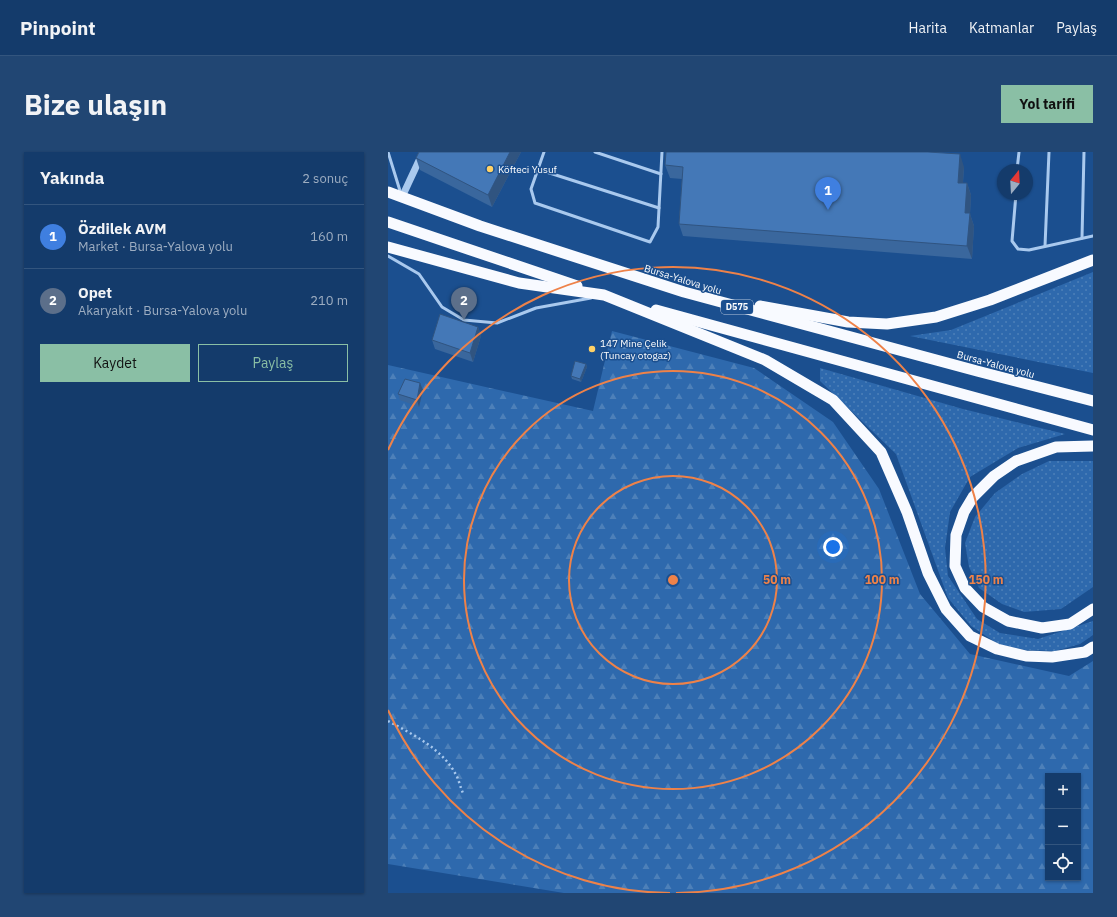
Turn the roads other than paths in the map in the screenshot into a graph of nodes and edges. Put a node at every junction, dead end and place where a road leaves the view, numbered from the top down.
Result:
1 (388, 152) edge
2 (423, 152) edge
3 (544, 152) edge
4 (595, 152) edge
5 (662, 152) edge
6 (1019, 152) edge
7 (1049, 152) edge
8 (1084, 152) edge
9 (1018, 164) edge
10 (538, 170) junction
11 (661, 174) junction
12 (388, 192) edge
13 (402, 198) junction
14 (1015, 200) edge
15 (659, 208) junction
16 (388, 222) edge
17 (1093, 236) edge
18 (1082, 238) junction
19 (1045, 246) junction
20 (388, 248) edge
21 (388, 256) edge
22 (1093, 260) edge
23 (684, 292) junction
24 (604, 295) junction
25 (1093, 401) edge
26 (1093, 430) edge
27 (1093, 446) edge
28 (1093, 609) edge
29 (1093, 647) edge

1 - 13 lane
2 - 13 street
3 - 10 lane
4 - 11 lane
5 - 11 lane
6 - 9 lane
7 - 19 lane
8 - 18 lane
10 - 15 lane
10 - 15 lane
11 - 15 lane
12 - 13 highway, Bursa-Yalova yolu / D575
13 - 23 highway, Bursa-Yalova yolu / D575
14 - 19 lane
16 - 24 highway, D575
17 - 18 lane
18 - 19 lane
20 - 24 highway
21 - 24 lane
22 - 23 highway
23 - 25 highway, Bursa-Yalova yolu / D575
24 - 26 highway, D575
24 - 29 highway
27 - 28 highway

